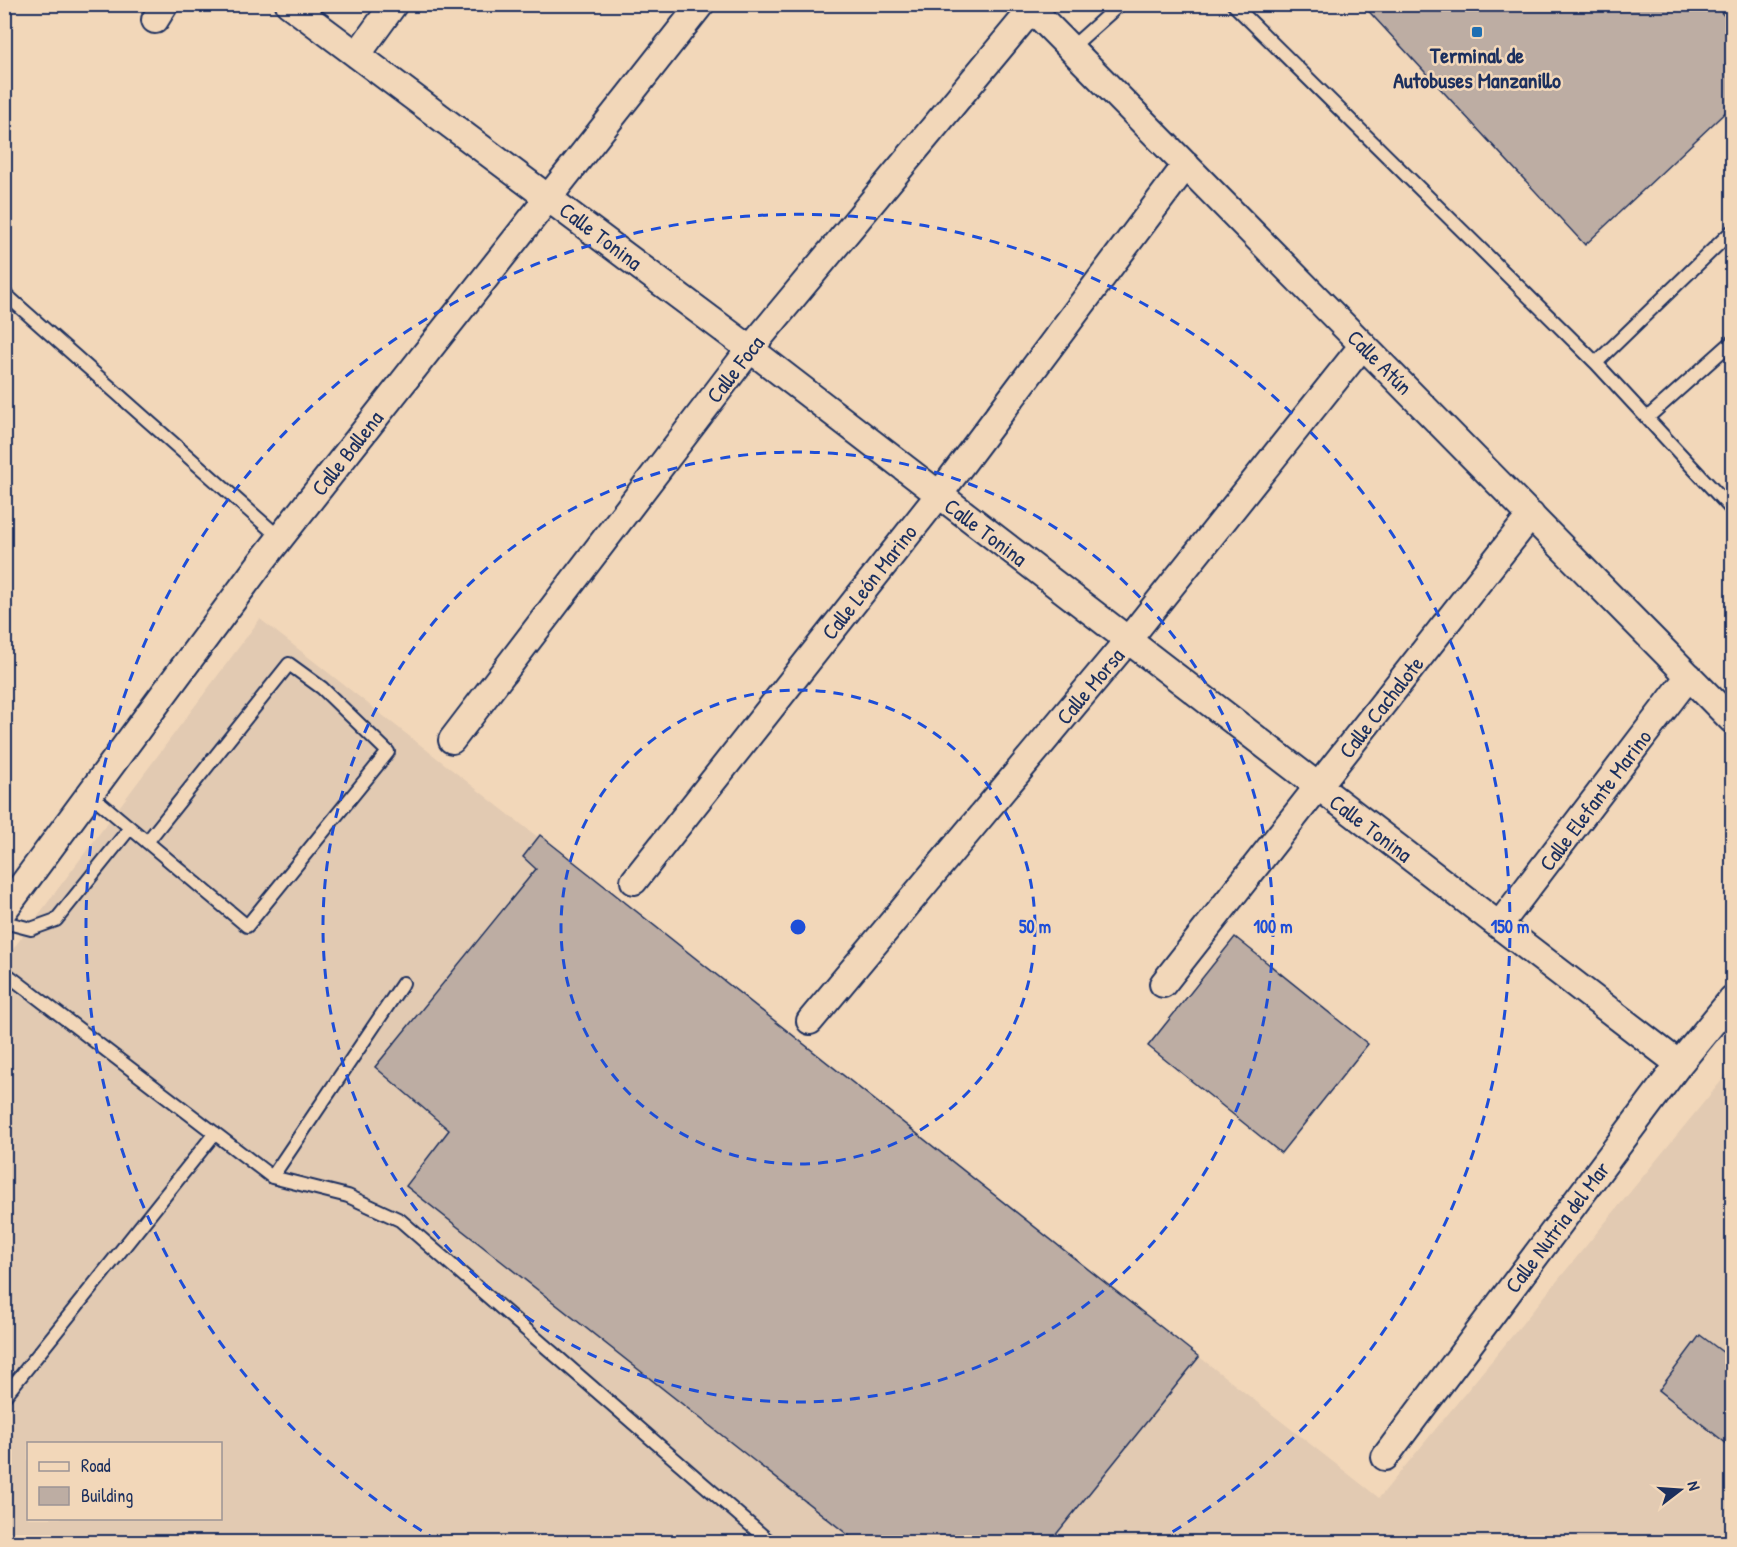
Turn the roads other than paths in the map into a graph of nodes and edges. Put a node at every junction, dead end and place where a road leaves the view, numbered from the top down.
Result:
1 (289, 4) edge
2 (394, 4) edge
3 (701, 4) edge
4 (1120, 4) edge
5 (1233, 4) edge
6 (1032, 6) edge
7 (1071, 48) junction
8 (357, 55) junction
9 (1186, 165) junction
10 (548, 196) junction
11 (1732, 231) edge
12 (4, 293) edge
13 (1732, 342) edge
14 (1363, 345) junction
15 (750, 349) junction
16 (1596, 363) junction
17 (1647, 418) junction
18 (938, 496) junction
19 (1732, 510) edge
20 (1531, 515) junction
21 (280, 538) junction
22 (1128, 640) junction
23 (1689, 676) junction
24 (1732, 720) edge
25 (452, 740) dead end
26 (1318, 788) junction
27 (90, 794) junction
28 (130, 828) junction
29 (147, 842) junction
30 (634, 881) dead end
31 (4, 910) edge
32 (4, 922) edge
33 (1500, 924) junction
34 (4, 972) edge
35 (403, 982) dead end
36 (1163, 984) dead end
37 (1732, 999) edge
38 (810, 1020) dead end
39 (1680, 1064) junction
40 (215, 1132) junction
41 (272, 1177) junction
42 (4, 1397) edge
43 (1385, 1457) dead end
44 (770, 1542) edge

1 - 8 street, Calle Tonina
2 - 8 street
3 - 10 street, Calle Ballena
4 - 7 lane
5 - 16 lane
6 - 7 street, Calle Atún
6 - 15 street, Calle Foca
7 - 9 street, Calle Atún
8 - 10 street, Calle Tonina
9 - 14 street, Calle Atún
9 - 18 street, Calle León Marino
10 - 15 street, Calle Tonina
10 - 21 street, Calle Ballena
11 - 16 lane
12 - 21 lane
13 - 17 lane
14 - 20 street, Calle Atún
14 - 22 street, Calle Morsa
15 - 18 street, Calle Tonina
15 - 25 street, Calle Foca
16 - 17 lane
17 - 19 lane
18 - 22 street, Calle Tonina
18 - 30 street, Calle León Marino
20 - 23 street, Calle Atún
20 - 26 street, Calle Cachalote
21 - 27 street, Calle Ballena
22 - 26 street, Calle Tonina
22 - 38 street, Calle Morsa
23 - 24 street, Calle Atún
23 - 33 street, Calle Elefante Marino
26 - 33 street, Calle Tonina
26 - 36 street, Calle Cachalote
27 - 28 lane
27 - 31 street, Calle Ballena
28 - 29 lane
28 - 32 lane
29 - 29 lane
33 - 39 street, Calle Tonina
34 - 40 lane
35 - 41 lane
37 - 39 street, Calle Nutria del Mar
39 - 43 street, Calle Nutria del Mar
40 - 41 lane
40 - 42 lane
41 - 44 lane

